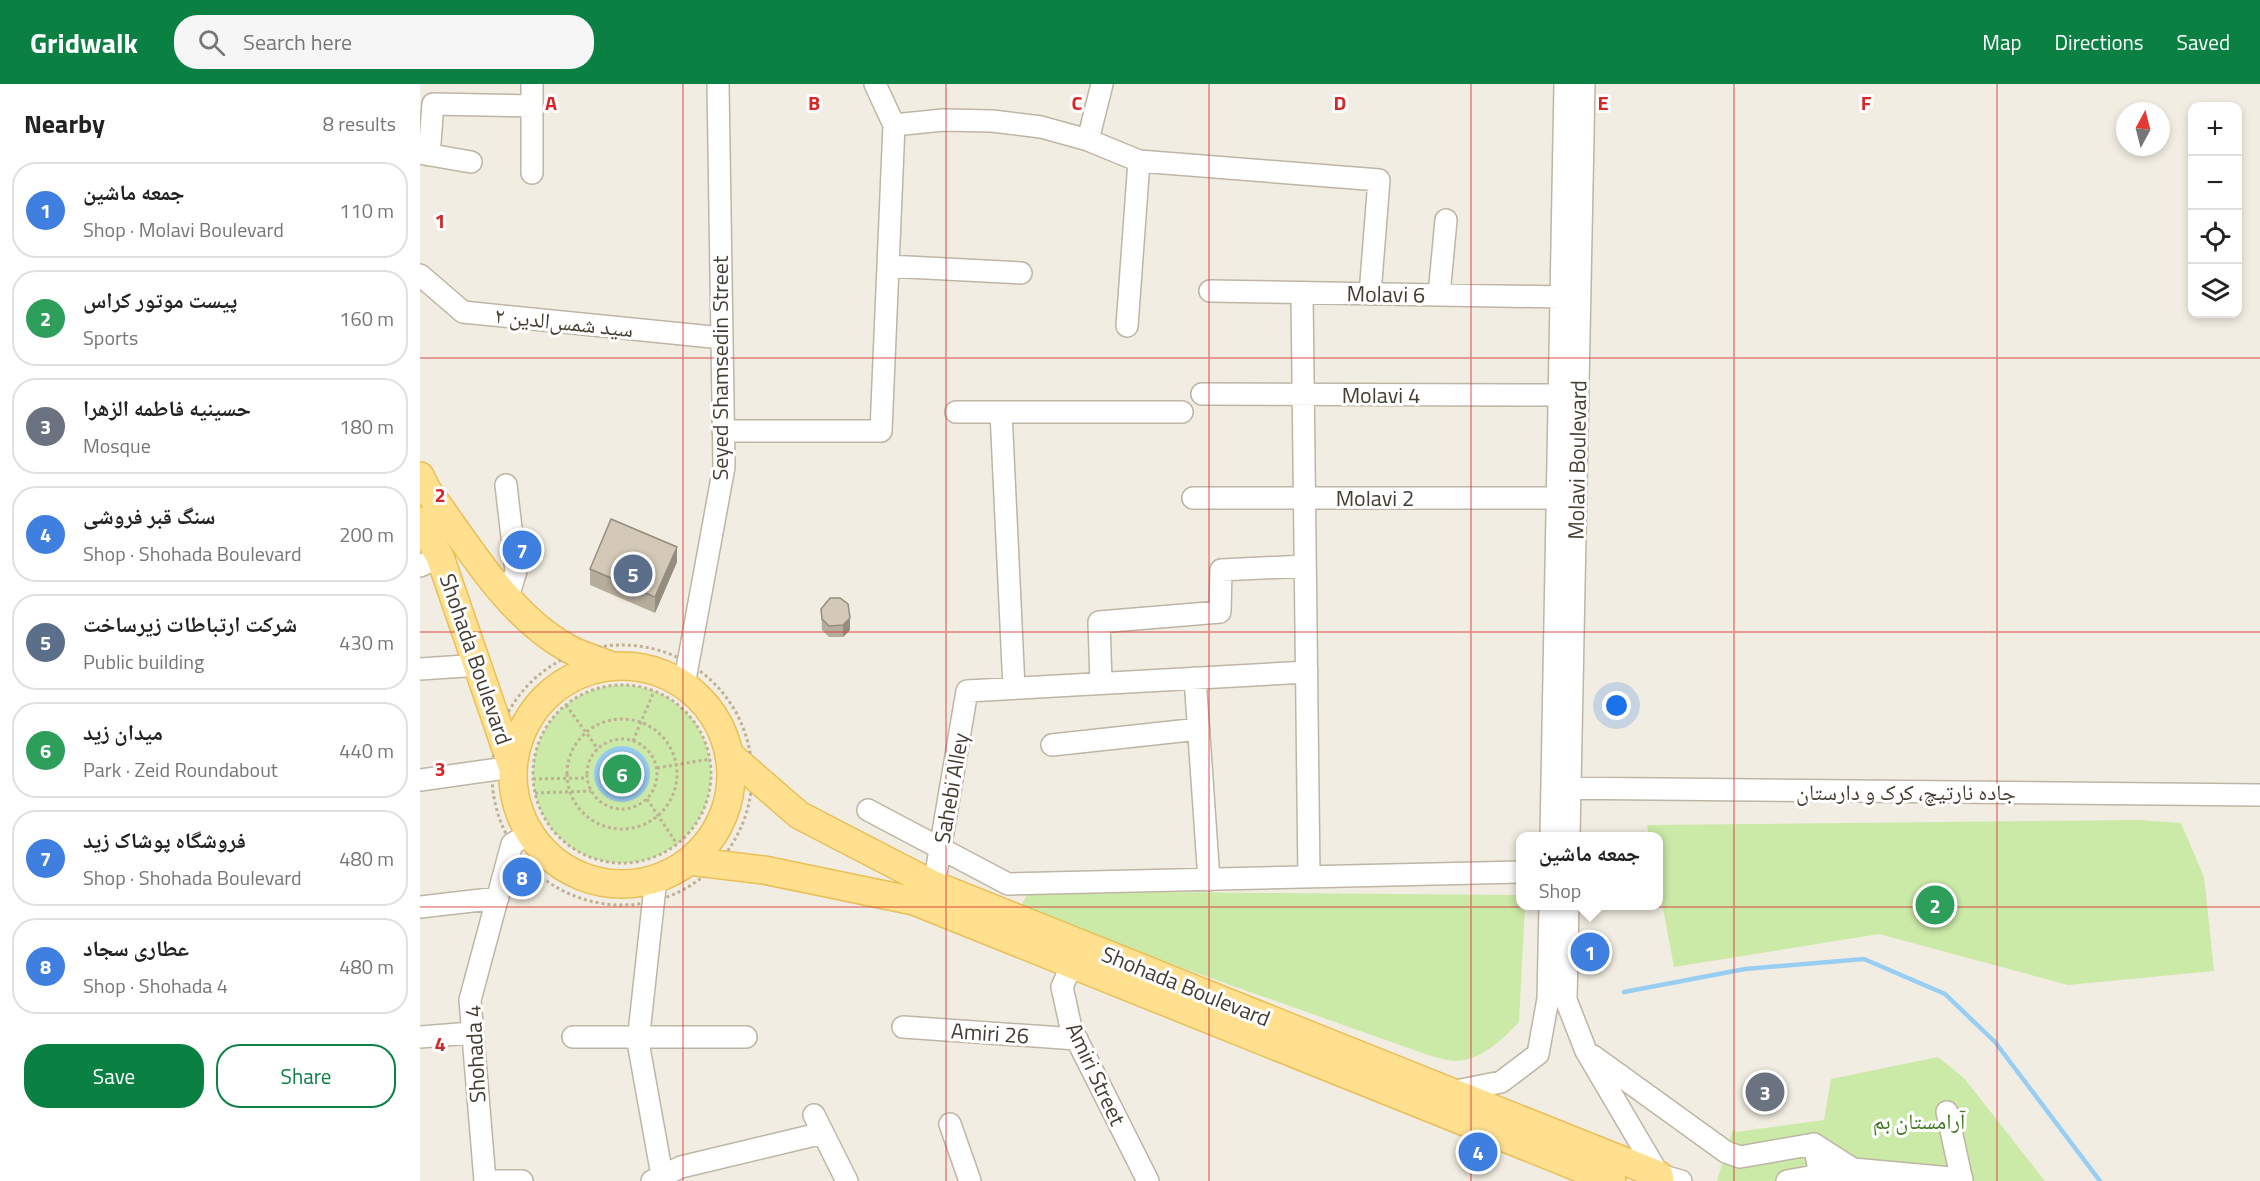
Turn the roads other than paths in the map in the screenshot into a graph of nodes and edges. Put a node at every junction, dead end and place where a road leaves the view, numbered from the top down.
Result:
1 (532, 84) edge
2 (718, 84) edge
3 (875, 84) edge
4 (1102, 84) edge
5 (1565, 84) edge
6 (1584, 84) edge
7 (532, 106) junction
8 (894, 125) junction
9 (1088, 140) junction
10 (424, 154) edge
11 (1139, 161) junction
12 (471, 162) dead end
13 (1573, 169) junction
14 (532, 172) dead end
15 (1446, 220) dead end
16 (888, 266) junction
17 (1021, 273) dead end
18 (420, 275) edge
19 (1210, 291) dead end
20 (1302, 293) junction
21 (1370, 294) junction
22 (1439, 295) junction
23 (1561, 297) junction
24 (1127, 326) dead end
25 (722, 338) junction
26 (1202, 394) dead end
27 (1304, 394) junction
28 (1559, 395) junction
29 (956, 412) dead end
30 (1001, 412) junction
31 (1182, 412) dead end
32 (723, 432) junction
33 (420, 476) edge
34 (506, 485) dead end
35 (1193, 498) dead end
36 (1305, 498) junction
37 (1558, 498) junction
38 (420, 520) edge
39 (430, 562) edge
40 (1305, 566) junction
41 (508, 597) junction
42 (480, 665) junction
43 (612, 666) junction
44 (420, 669) edge
45 (1306, 672) junction
46 (686, 674) junction
47 (1196, 678) junction
48 (1101, 683) junction
49 (1014, 688) junction
50 (1199, 729) junction
51 (1052, 745) dead end
52 (720, 757) junction
53 (513, 772) junction
54 (420, 780) edge
55 (1561, 788) junction
56 (2258, 795) edge
57 (868, 810) dead end
58 (1552, 832) edge
59 (1568, 832) edge
60 (521, 838) junction
61 (940, 848) junction
62 (683, 852) junction
63 (1516, 872) edge
64 (1309, 877) junction
65 (1209, 880) junction
66 (934, 885) junction
67 (1008, 885) junction
68 (655, 889) junction
69 (498, 898) junction
70 (420, 908) edge
71 (1550, 910) edge
72 (1568, 910) edge
73 (1004, 913) junction
74 (1072, 964) junction
75 (1557, 999) junction
76 (903, 1027) dead end
77 (1268, 1031) junction
78 (471, 1033) junction
79 (638, 1036) junction
80 (420, 1037) edge
81 (573, 1037) dead end
82 (746, 1037) dead end
83 (1077, 1039) junction
84 (1586, 1051) junction
85 (1451, 1092) junction
86 (1947, 1112) dead end
87 (950, 1125) dead end
88 (1814, 1144) junction
89 (1854, 1175) edge
90 (1821, 1178) edge
91 (659, 1179) edge
92 (1141, 1179) edge
93 (1667, 1179) edge
94 (1962, 1180) edge
95 (485, 1181) edge
96 (494, 1181) edge
97 (522, 1181) edge
98 (847, 1181) edge
99 (970, 1181) edge
100 (1612, 1181) edge
101 (1787, 1181) edge

1 - 7 street
2 - 25 street, Seyed Shamsedin Street
3 - 8 street
4 - 9 street
5 - 13 street, Molavi Boulevard
6 - 13 street, Molavi Boulevard
7 - 10 street
7 - 14 street
8 - 9 street
8 - 16 street
9 - 11 street
10 - 12 street
11 - 21 street
11 - 24 street
13 - 23 street, Molavi Boulevard
13 - 55 street, Molavi Boulevard
15 - 22 street
16 - 17 street
16 - 32 street
18 - 25 street, سید شمس‌الدین ۲
19 - 20 street, Molavi 6
20 - 21 street, Molavi 6
20 - 27 street
21 - 22 street, Molavi 6
22 - 23 street, Molavi 6
23 - 28 street, Molavi Boulevard
25 - 32 street, Seyed Shamsedin Street
26 - 27 street, Molavi 4
27 - 28 street, Molavi 4
27 - 36 street
28 - 37 street, Molavi Boulevard
29 - 30 street
30 - 31 street
30 - 49 street
32 - 46 street, Seyed Shamsedin Street
33 - 41 main road, Shohada Boulevard
34 - 41 street
35 - 36 street, Molavi 2
36 - 37 street, Molavi 2
36 - 40 street
37 - 55 street, Molavi Boulevard
38 - 39 main road, Shohada Boulevard
39 - 42 main road, Shohada Boulevard
40 - 45 street
40 - 48 street
41 - 43 main road, Shohada Boulevard
42 - 44 street
42 - 53 main road, Shohada Boulevard
43 - 46 main road
43 - 53 main road
45 - 47 street
45 - 64 street
46 - 52 main road
47 - 48 street
47 - 50 street
48 - 49 street
49 - 61 street, Sahebi Alley
50 - 51 street
50 - 65 street
52 - 62 main road
52 - 66 main road, Shohada Boulevard
53 - 54 street
53 - 60 main road
55 - 56 street, جاده نارتیچ، کرک و دارستان
55 - 58 street, Molavi Boulevard
55 - 59 street, Molavi Boulevard
57 - 61 street
60 - 68 main road
60 - 69 street, Shohada 4
61 - 66 street, Sahebi Alley
61 - 67 street
62 - 68 main road
62 - 74 main road, Shohada Boulevard
63 - 64 street
64 - 65 street
65 - 67 street
66 - 73 main road, Shohada Boulevard
67 - 73 street
68 - 79 street
69 - 70 street
69 - 78 street, Shohada 4
71 - 75 street
72 - 75 street
73 - 77 main road, Shohada Boulevard
74 - 77 main road, Shohada Boulevard
74 - 83 street, Amiri Street
75 - 84 street
75 - 85 street
76 - 83 street, Amiri 26
77 - 85 main road, Shohada Boulevard
77 - 100 main road, Shohada Boulevard
78 - 80 street
78 - 95 street, Shohada 4
79 - 81 street
79 - 82 street
79 - 91 street
83 - 92 street, Amiri Street
84 - 88 street
84 - 93 street
85 - 93 main road, Shohada Boulevard
86 - 94 street
87 - 99 street
88 - 89 street
88 - 90 street
89 - 90 street
89 - 94 street
90 - 101 street
91 - 98 street
96 - 97 street

